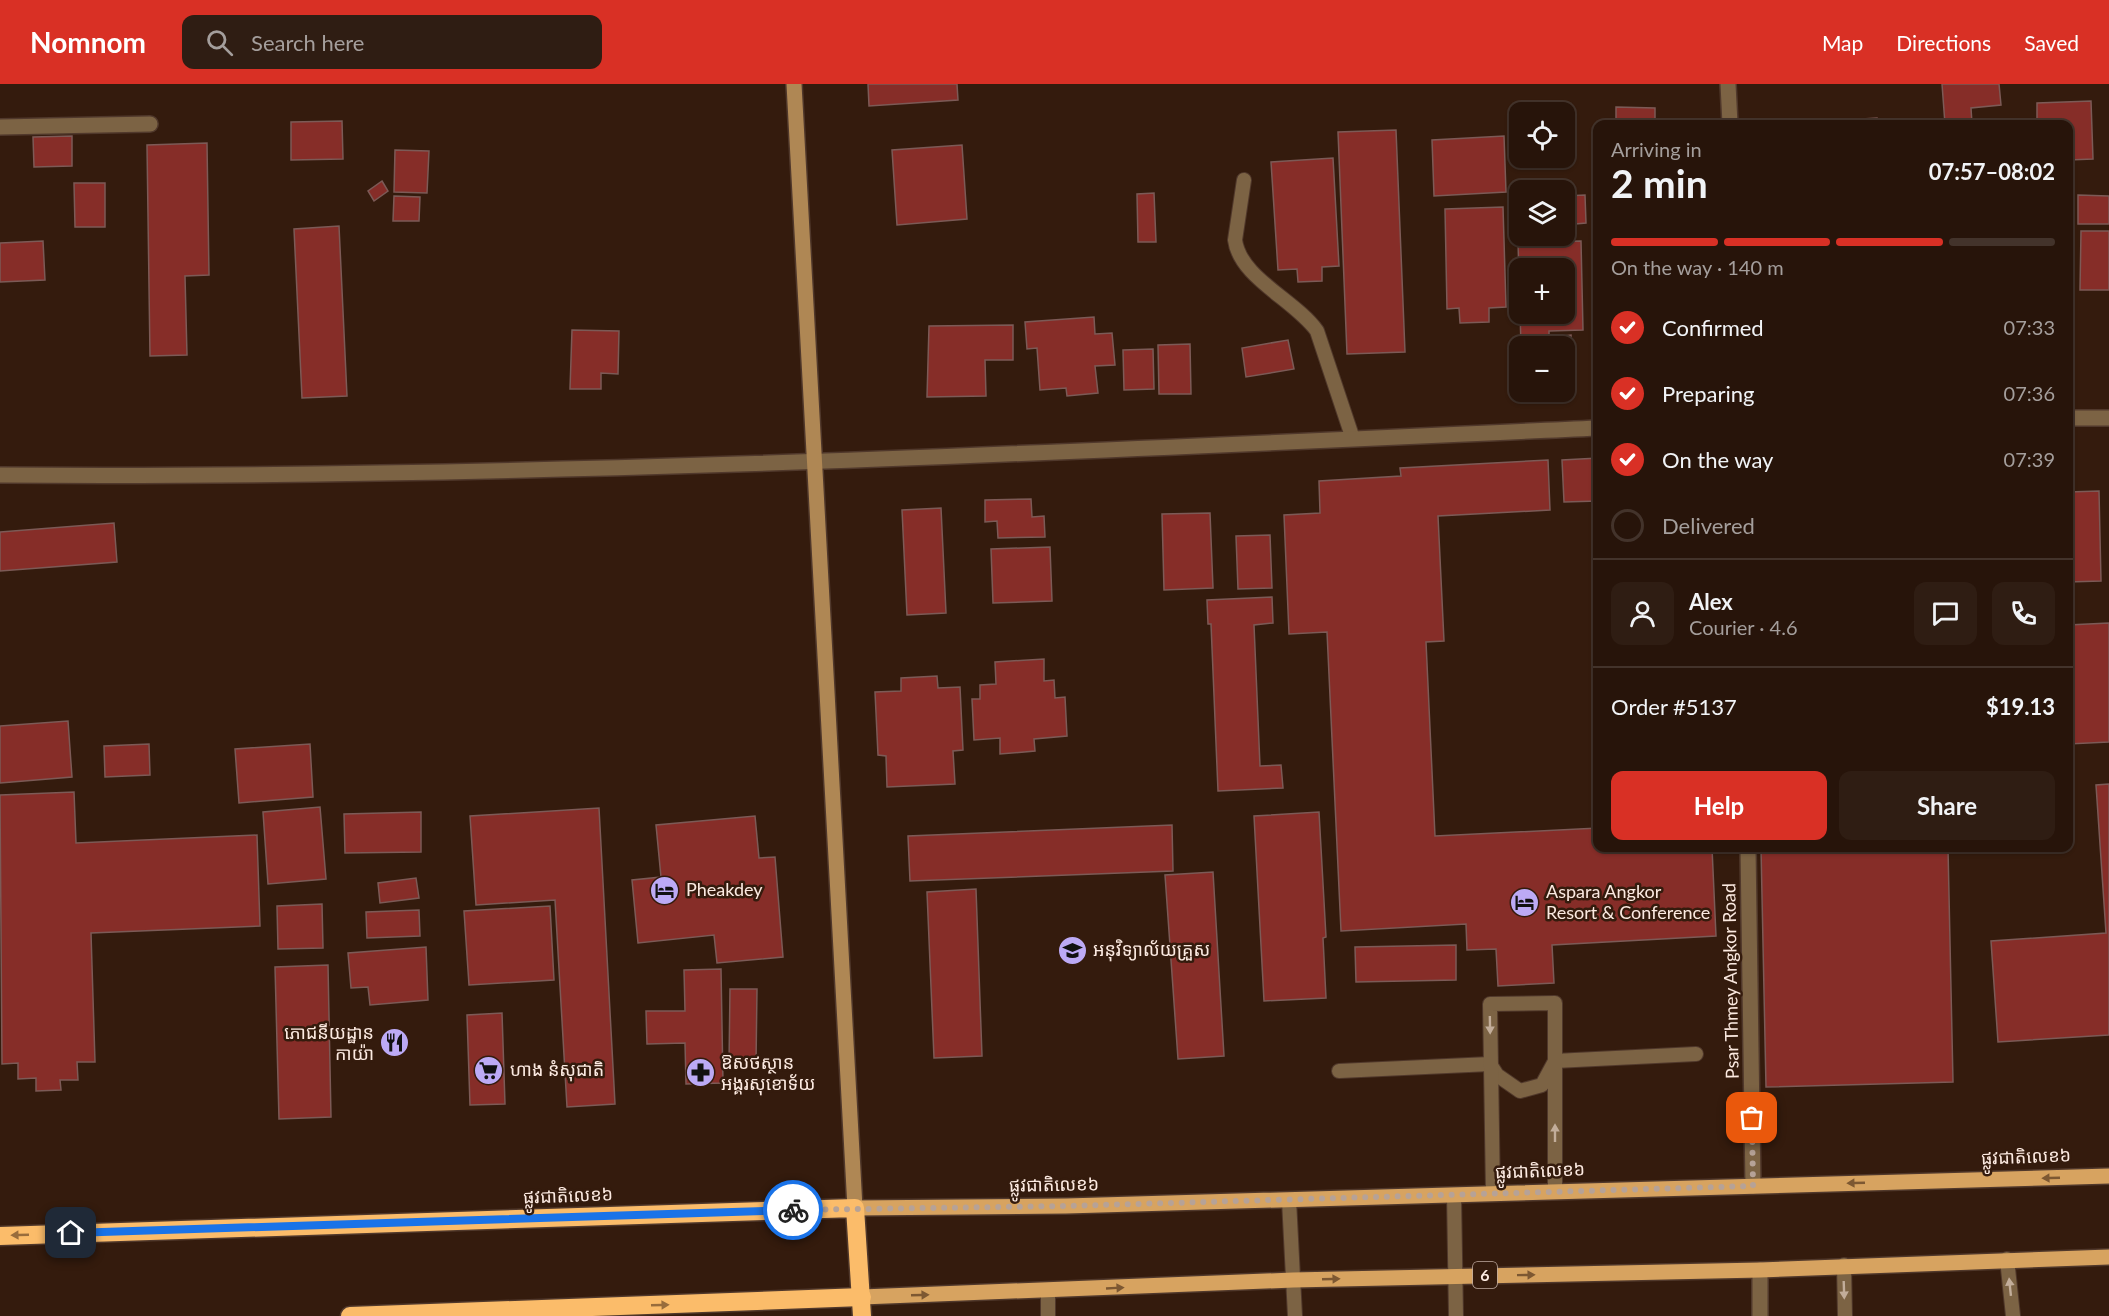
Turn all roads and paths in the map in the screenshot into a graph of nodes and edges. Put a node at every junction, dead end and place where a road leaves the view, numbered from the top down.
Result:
1 (794, 84) edge
2 (1728, 84) edge
3 (1730, 120) edge
4 (150, 124) dead end
5 (0, 126) edge
6 (1244, 180) dead end
7 (2073, 418) edge
8 (2109, 418) edge
9 (1593, 428) edge
10 (1353, 439) junction
11 (814, 462) junction
12 (0, 474) edge
13 (1748, 852) edge
14 (1696, 1054) dead end
15 (1555, 1061) junction
16 (1490, 1064) junction
17 (1339, 1071) dead end
18 (2109, 1176) edge
19 (1753, 1186) junction
20 (1555, 1192) junction
21 (1493, 1194) junction
22 (1454, 1195) junction
23 (1289, 1200) junction
24 (855, 1208) junction
25 (0, 1236) edge
26 (2109, 1257) edge
27 (2007, 1259) junction
28 (1844, 1265) junction
29 (1760, 1270) junction
30 (1456, 1276) junction
31 (1293, 1280) junction
32 (1048, 1291) junction
33 (862, 1297) junction
34 (350, 1316) edge
35 (862, 1316) edge
36 (1048, 1316) edge
37 (1295, 1316) edge
38 (1456, 1316) edge
39 (1761, 1316) edge
40 (1845, 1316) edge
41 (2013, 1316) edge

1 - 11 street
2 - 3 street
4 - 5 street
6 - 10 lane
7 - 8 street
9 - 10 street
10 - 11 street
11 - 12 street
11 - 24 street
13 - 19 street, Psar Thmey Angkor Road
14 - 15 lane
15 - 16 lane
15 -> 16 lane
20 -> 15 lane
16 - 17 lane
16 - 21 lane
18 -> 19 main road, ផ្លូវជាតិលេខ៦
19 - 20 main road, ផ្លូវជាតិលេខ៦
20 - 21 main road, ផ្លូវជាតិលេខ៦
21 - 22 main road, ផ្លូវជាតិលេខ៦
22 - 23 main road, ផ្លូវជាតិលេខ៦
22 - 30 lane
23 - 24 main road, ផ្លូវជាតិលេខ៦
23 - 31 lane
24 -> 25 highway, ផ្លូវជាតិលេខ៦
24 - 33 highway
26 - 27 main road, 6
27 - 28 main road, 6
41 -> 27 lane
28 - 29 main road, 6
28 -> 40 lane
30 -> 29 main road, 6
29 - 39 street
31 -> 30 main road, 6
30 - 38 lane
32 -> 31 main road, 6
31 - 37 lane
33 -> 32 main road, 6
32 - 36 lane
34 -> 33 highway, 6
33 - 35 highway

